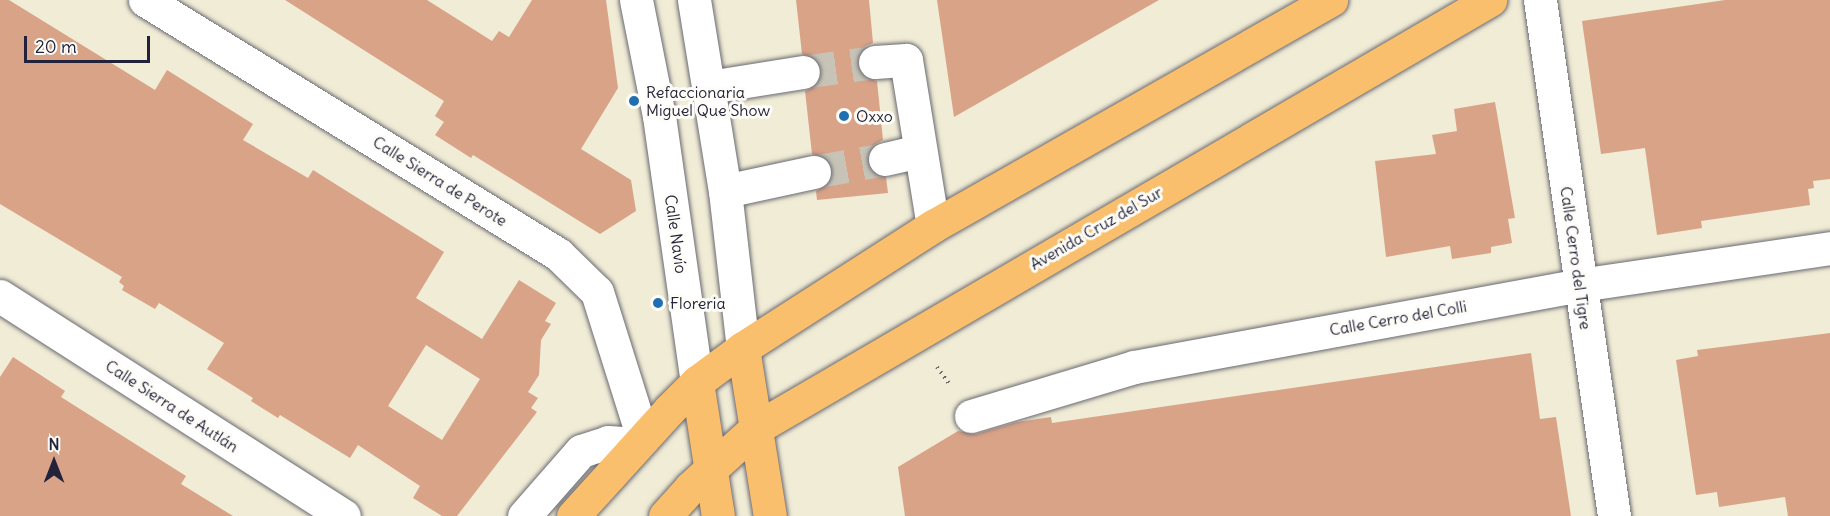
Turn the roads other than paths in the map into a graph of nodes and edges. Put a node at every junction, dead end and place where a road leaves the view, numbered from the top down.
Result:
1 (145, 0) edge
2 (636, 0) edge
3 (694, 0) edge
4 (1331, 0) edge
5 (1490, 0) edge
6 (1540, 0) edge
7 (875, 62) tunnel mouth
8 (803, 72) tunnel mouth
9 (709, 87) junction
10 (919, 151) junction
11 (885, 159) tunnel mouth
12 (814, 172) tunnel mouth
13 (725, 191) junction
14 (933, 226) junction
15 (1830, 248) edge
16 (1580, 285) junction
17 (0, 296) edge
18 (742, 348) junction
19 (697, 382) junction
20 (971, 416) road end
21 (756, 428) junction
22 (640, 441) junction
23 (695, 491) edge
24 (344, 516) edge
25 (524, 516) edge
26 (573, 516) edge
27 (665, 516) edge
28 (718, 516) edge
29 (770, 516) edge
30 (1614, 516) edge

1 - 22 street, Calle Sierra de Perote
2 - 19 street, Calle Navío
3 - 9 street
4 - 14 main road
5 - 21 main road, Avenida Cruz del Sur
6 - 16 street, Calle Cerro del Tigre
7 - 10 street
8 - 9 street
9 - 13 street
10 - 11 street
10 - 14 street
12 - 13 street
13 - 18 street
14 - 18 main road
15 - 16 street, Calle Cerro del Colli
16 - 20 street, Calle Cerro del Colli
16 - 30 street, Calle Cerro del Tigre
17 - 24 street, Calle Sierra de Autlán
18 - 19 main road
18 - 21 main road
19 - 22 main road
19 - 23 main road, Calle Navío
21 - 23 main road, Avenida Cruz del Sur
21 - 29 main road
22 - 25 street
22 - 26 main road
23 - 27 main road, Avenida Cruz del Sur
23 - 28 main road, Calle Navío

